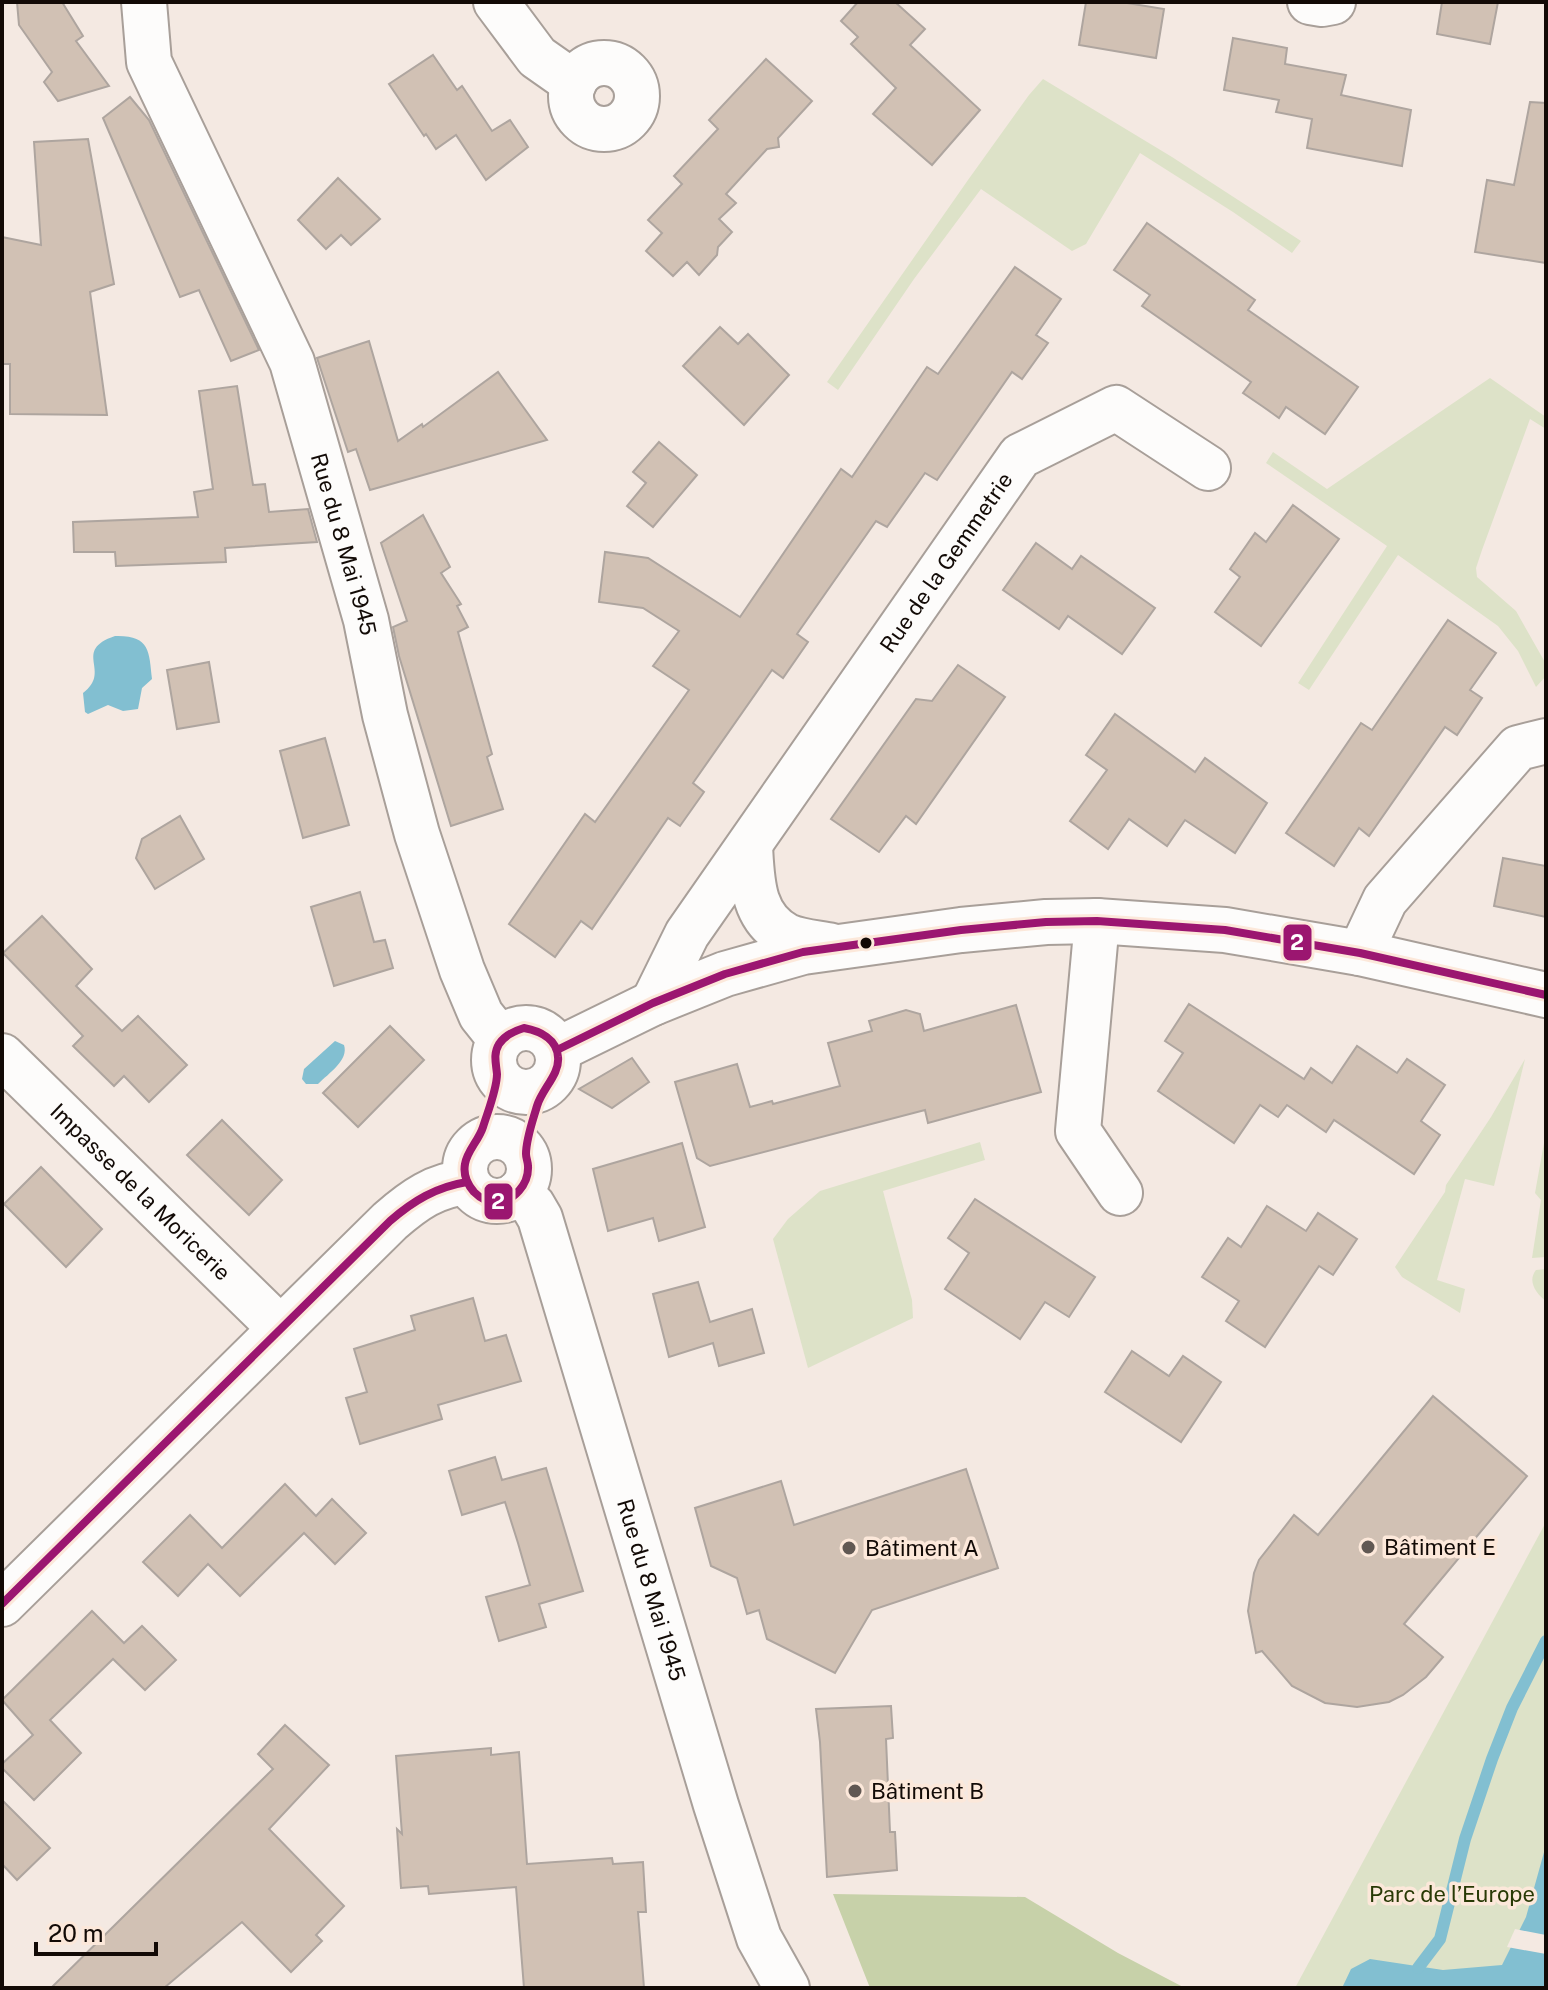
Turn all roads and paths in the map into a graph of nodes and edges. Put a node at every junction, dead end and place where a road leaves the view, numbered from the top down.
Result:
1 (119, 2) edge
2 (144, 2) edge
3 (496, 2) edge
4 (1310, 2) edge
5 (1333, 2) edge
6 (149, 62) junction
7 (574, 83) dead end
8 (1208, 468) dead end
9 (1546, 741) edge
10 (750, 846) junction
11 (1097, 921) junction
12 (834, 946) junction
13 (1360, 953) junction
14 (1546, 995) edge
15 (653, 1003) junction
16 (2, 1056) edge
17 (499, 1057) junction
18 (550, 1069) junction
19 (472, 1162) junction
20 (522, 1173) junction
21 (1120, 1193) dead end
22 (280, 1328) junction
23 (2, 1604) edge
24 (787, 1988) edge

1 - 6 street, Rue du 8 Mai 1945
2 - 6 street, Rue du 8 Mai 1945
3 - 7 street
4 - 5 street
6 - 17 street, Rue du 8 Mai 1945
8 - 10 street, Rue de la Gemmetrie
9 - 13 street
10 - 12 street
10 - 15 street, Rue de la Gemmetrie
11 - 12 street
11 - 13 street
11 - 21 street
12 - 15 street
13 - 14 street
15 - 18 street
16 - 22 street, Impasse de la Moricerie
17 - 18 street
17 - 18 street
17 - 19 street
18 - 20 street
19 - 20 street
19 - 20 street
19 - 22 street
20 - 24 street, Rue du 8 Mai 1945
22 - 23 street

